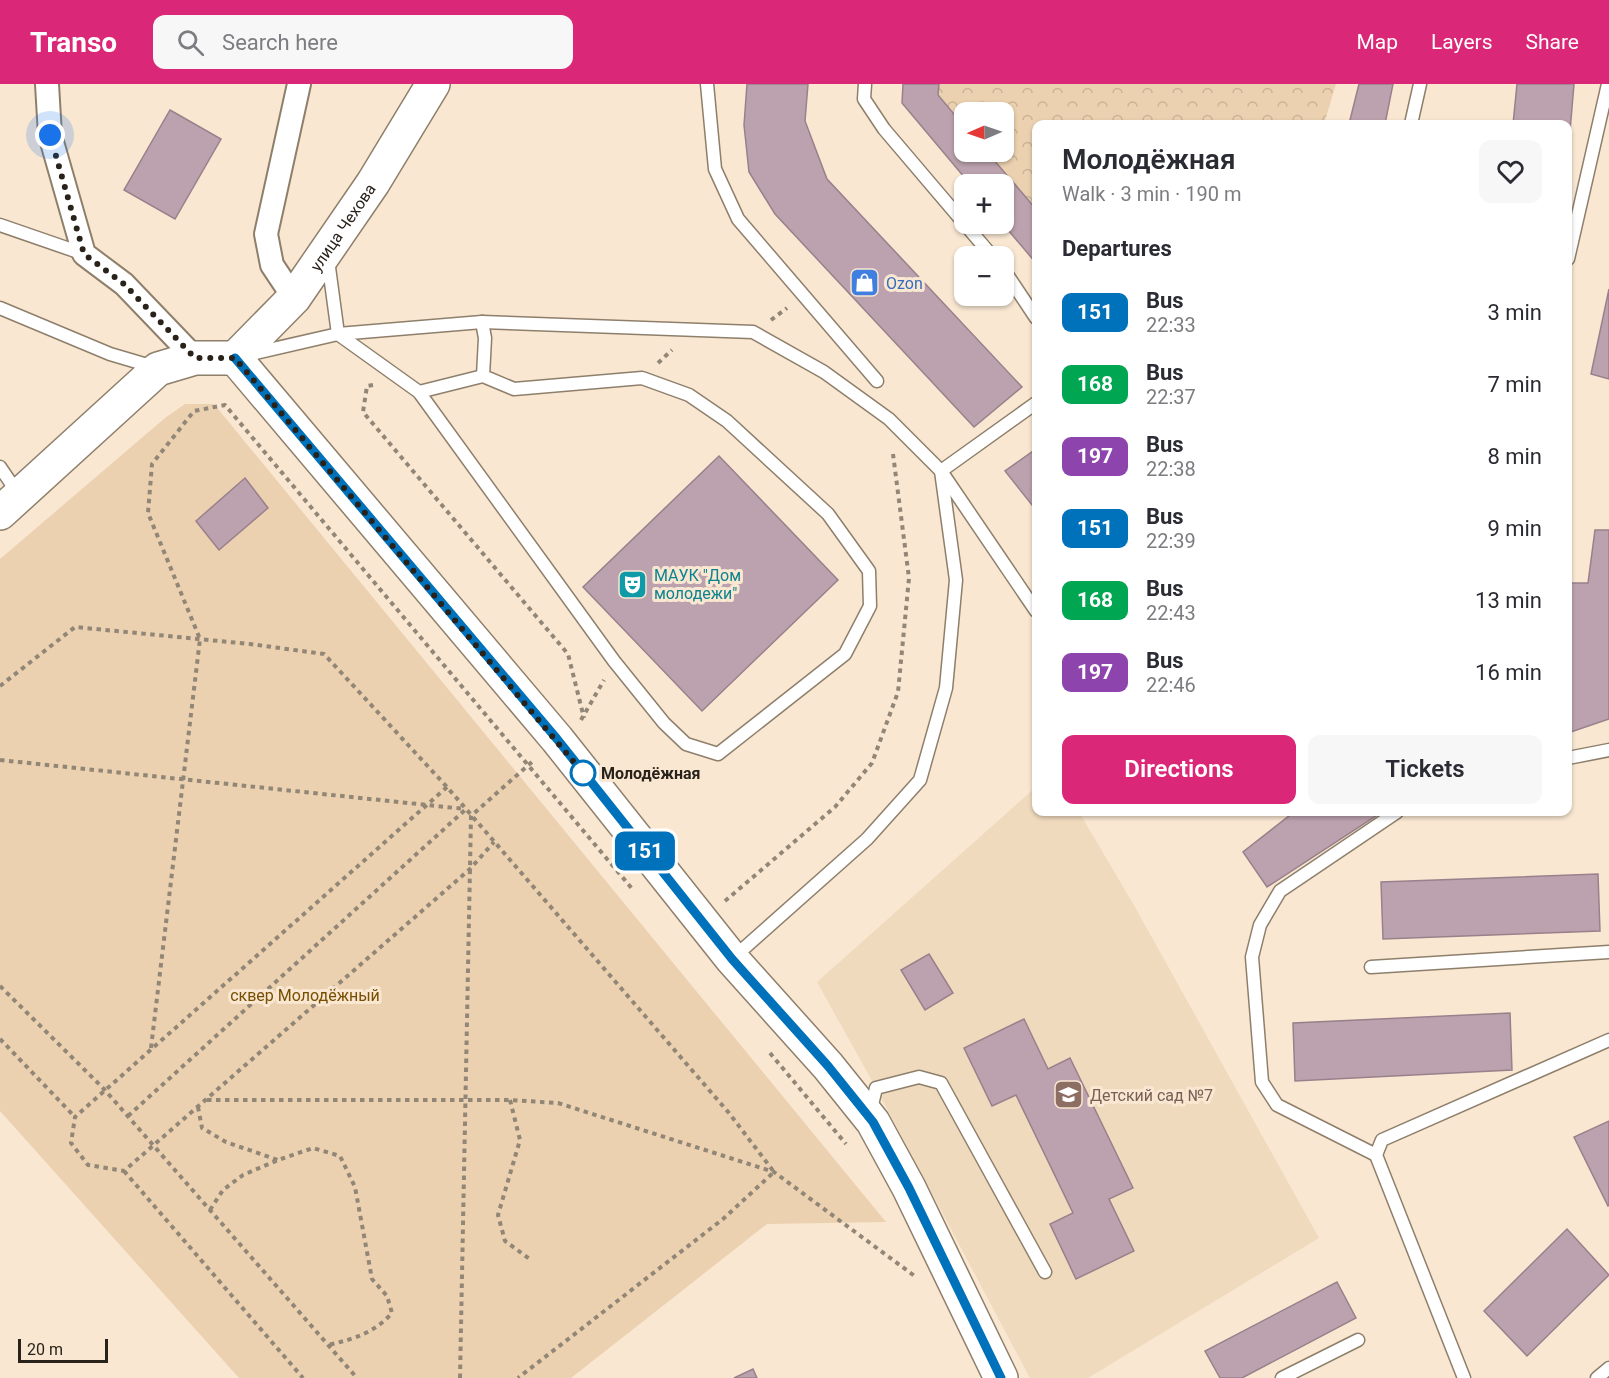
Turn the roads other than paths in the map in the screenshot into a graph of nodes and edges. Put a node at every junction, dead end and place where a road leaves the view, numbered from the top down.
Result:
1 (47, 84) edge
2 (300, 84) edge
3 (433, 84) edge
4 (707, 84) edge
5 (865, 84) edge
6 (1420, 84) edge
7 (1608, 84) edge
8 (1412, 120) edge
9 (0, 225) edge
10 (1572, 242) edge
11 (983, 246) edge
12 (327, 250) junction
13 (84, 254) junction
14 (1014, 285) edge
15 (294, 298) junction
16 (0, 308) edge
17 (1032, 312) edge
18 (482, 322) junction
19 (338, 334) junction
20 (195, 358) junction
21 (235, 358) junction
22 (158, 369) junction
23 (483, 376) junction
24 (877, 381) dead end
25 (418, 392) junction
26 (1032, 406) edge
27 (0, 467) edge
28 (941, 471) junction
29 (10, 504) edge
30 (1032, 605) edge
31 (1609, 750) edge
32 (1572, 757) edge
33 (1391, 816) edge
34 (1609, 952) edge
35 (732, 959) junction
36 (1371, 967) dead end
37 (1609, 1040) edge
38 (868, 1117) junction
39 (1376, 1155) junction
40 (1045, 1272) dead end
41 (1358, 1340) dead end
42 (1609, 1368) edge
43 (1001, 1378) edge
44 (1282, 1378) edge
45 (1464, 1378) edge
46 (1597, 1378) edge

1 - 13 street
2 - 15 street
3 - 12 street, улица Чехова
4 - 24 lane
5 - 11 lane
6 - 8 lane
7 - 10 lane
9 - 13 lane
12 - 15 street, улица Чехова
12 - 19 lane
13 - 20 street
14 - 17 lane
15 - 21 street, улица Чехова
16 - 22 lane
18 - 19 lane
18 - 23 lane
18 - 28 lane
19 - 21 lane
19 - 25 lane
20 - 21 street
20 - 22 street
21 - 35 street
22 - 29 street
23 - 25 lane
23 - 25 lane
26 - 28 lane
27 - 29 lane
28 - 30 lane
28 - 35 lane
31 - 32 lane
33 - 39 lane
34 - 36 lane
35 - 38 street
37 - 39 lane
38 - 40 lane
38 - 43 street
39 - 45 lane
41 - 44 lane
42 - 46 lane

